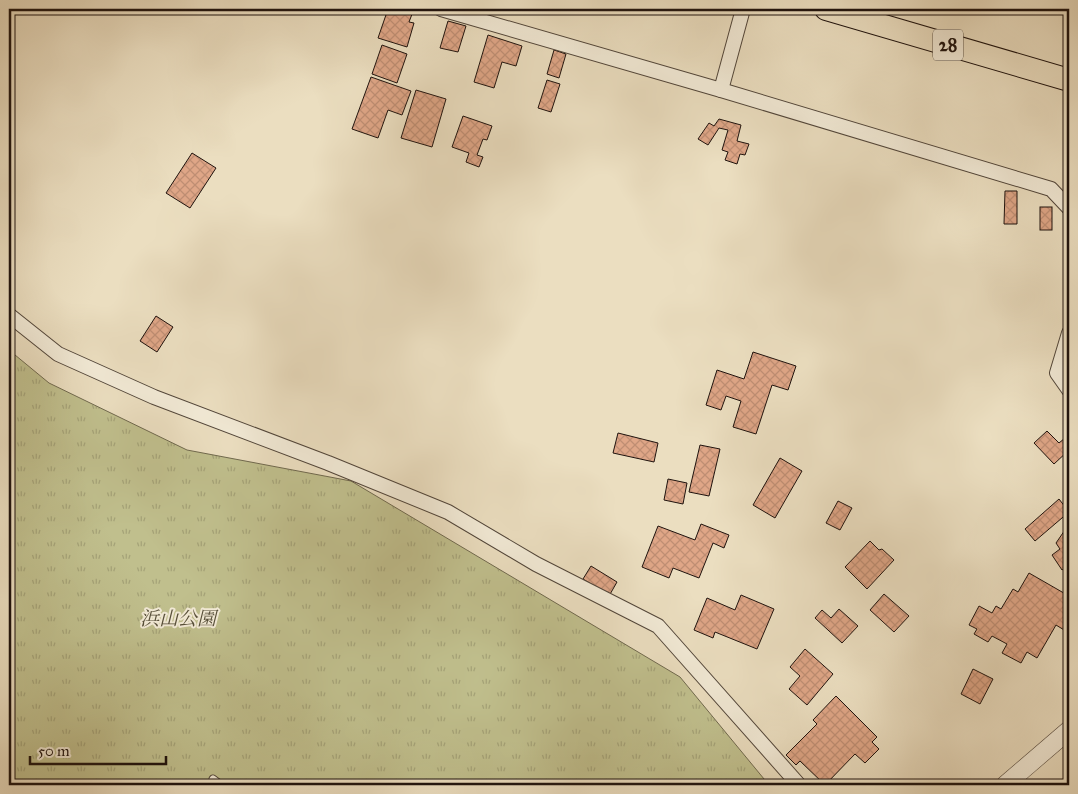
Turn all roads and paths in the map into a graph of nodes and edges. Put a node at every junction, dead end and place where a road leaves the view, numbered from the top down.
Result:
1 (441, 9) edge
2 (743, 9) edge
3 (826, 9) edge
4 (1069, 80) edge
5 (721, 90) junction
6 (1069, 208) edge
7 (9, 315) edge
8 (1069, 333) edge
9 (1069, 390) edge
10 (1069, 730) edge
11 (213, 779) dead end
12 (221, 785) edge
13 (799, 785) edge
14 (1005, 785) edge

1 - 5 street
2 - 5 street
3 - 4 main road, 28
5 - 6 street
7 - 13 street
8 - 9 street
10 - 14 street
11 - 12 lane

